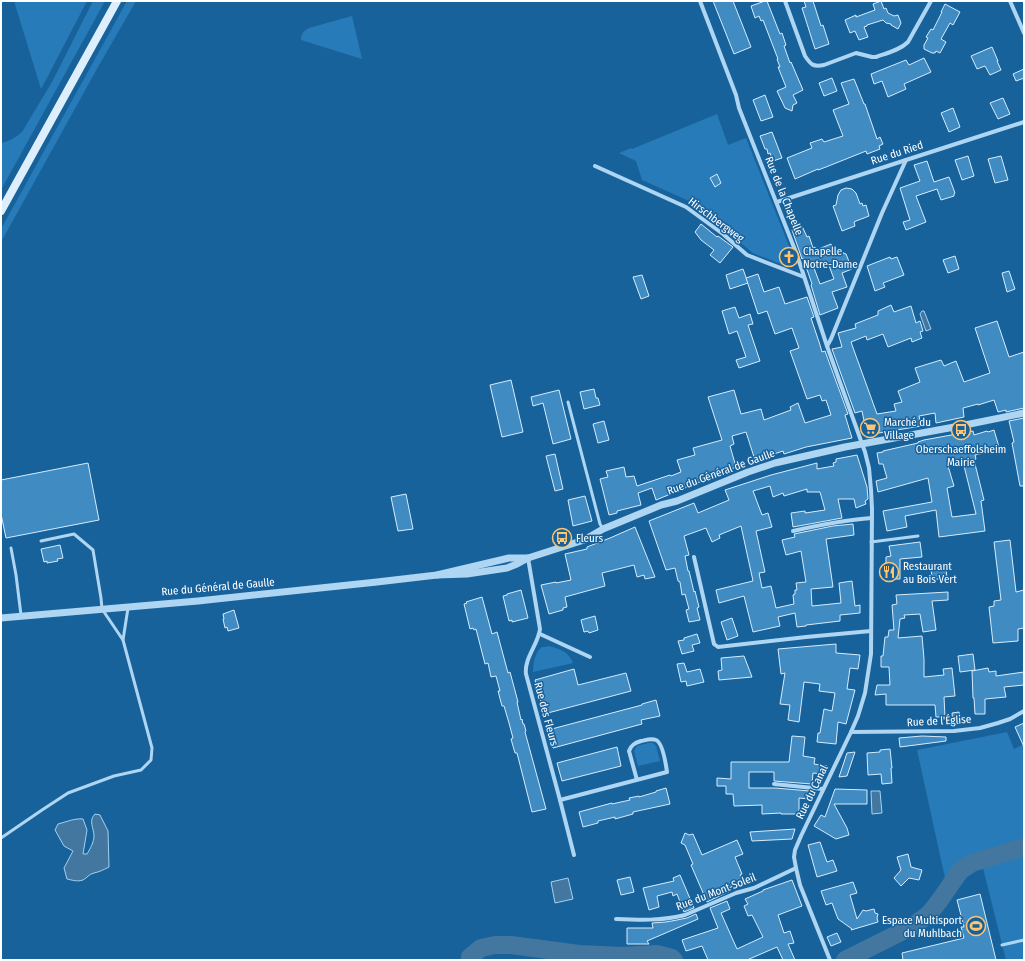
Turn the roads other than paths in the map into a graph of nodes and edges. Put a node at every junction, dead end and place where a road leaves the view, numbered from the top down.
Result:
1 (117, 1) edge
2 (700, 1) edge
3 (785, 1) edge
4 (931, 1) edge
5 (1010, 1) edge
6 (1022, 24) edge
7 (1024, 33) edge
8 (1024, 122) edge
9 (906, 160) junction
10 (595, 166) dead end
11 (777, 202) junction
12 (1, 211) edge
13 (804, 277) junction
14 (827, 346) junction
15 (568, 402) dead end
16 (1024, 413) edge
17 (862, 444) junction
18 (872, 518) junction
19 (603, 529) junction
20 (793, 532) dead end
21 (918, 536) dead end
22 (40, 541) dead end
23 (871, 542) junction
24 (11, 548) dead end
25 (694, 557) dead end
26 (528, 558) junction
27 (128, 607) junction
28 (102, 609) junction
29 (22, 616) junction
30 (1, 618) edge
31 (871, 631) junction
32 (540, 634) junction
33 (123, 640) junction
34 (590, 657) dead end
35 (1024, 711) edge
36 (851, 732) junction
37 (637, 780) junction
38 (774, 784) dead end
39 (823, 789) junction
40 (560, 800) junction
41 (1, 838) edge
42 (574, 855) dead end
43 (796, 868) junction
44 (616, 919) dead end
45 (1024, 940) edge
46 (1002, 945) dead end
47 (830, 960) edge

1 - 12 main road
2 - 11 street, Rue de la Chapelle
3 - 4 street
5 - 6 street
6 - 7 street
8 - 9 street, Rue du Ried
9 - 11 street, Rue du Ried
9 - 14 street
10 - 13 street, Hirschbergweg
11 - 13 street, Rue de la Chapelle
13 - 14 street, Rue de la Chapelle
14 - 17 street, Rue de la Chapelle
15 - 19 lane
16 - 17 street, Rue du Général de Gaulle
17 - 18 street, Rue du Canal
17 - 19 street, Rue du Général de Gaulle
18 - 20 street
18 - 23 street, Rue du Canal
19 - 26 street, Rue du Général de Gaulle
21 - 23 lane
22 - 28 lane
23 - 31 street, Rue du Canal
24 - 29 lane
25 - 31 street
26 - 27 street, Rue du Général de Gaulle
26 - 32 street, Rue des Fleurs
27 - 28 street, Rue du Général de Gaulle
27 - 33 lane
28 - 29 street, Rue du Général de Gaulle
28 - 33 lane
29 - 30 street, Rue du Général de Gaulle
31 - 36 street, Rue du Canal
32 - 34 street
32 - 40 street, Rue des Fleurs
33 - 41 lane
35 - 36 street, Rue de l'Église
36 - 39 street, Rue du Canal
37 - 37 street
37 - 40 street
38 - 39 street
39 - 43 street, Rue du Canal
40 - 42 street, Rue des Fleurs
43 - 44 street, Rue du Mont Soleil
43 - 47 street, Rue du Canal
45 - 46 lane

